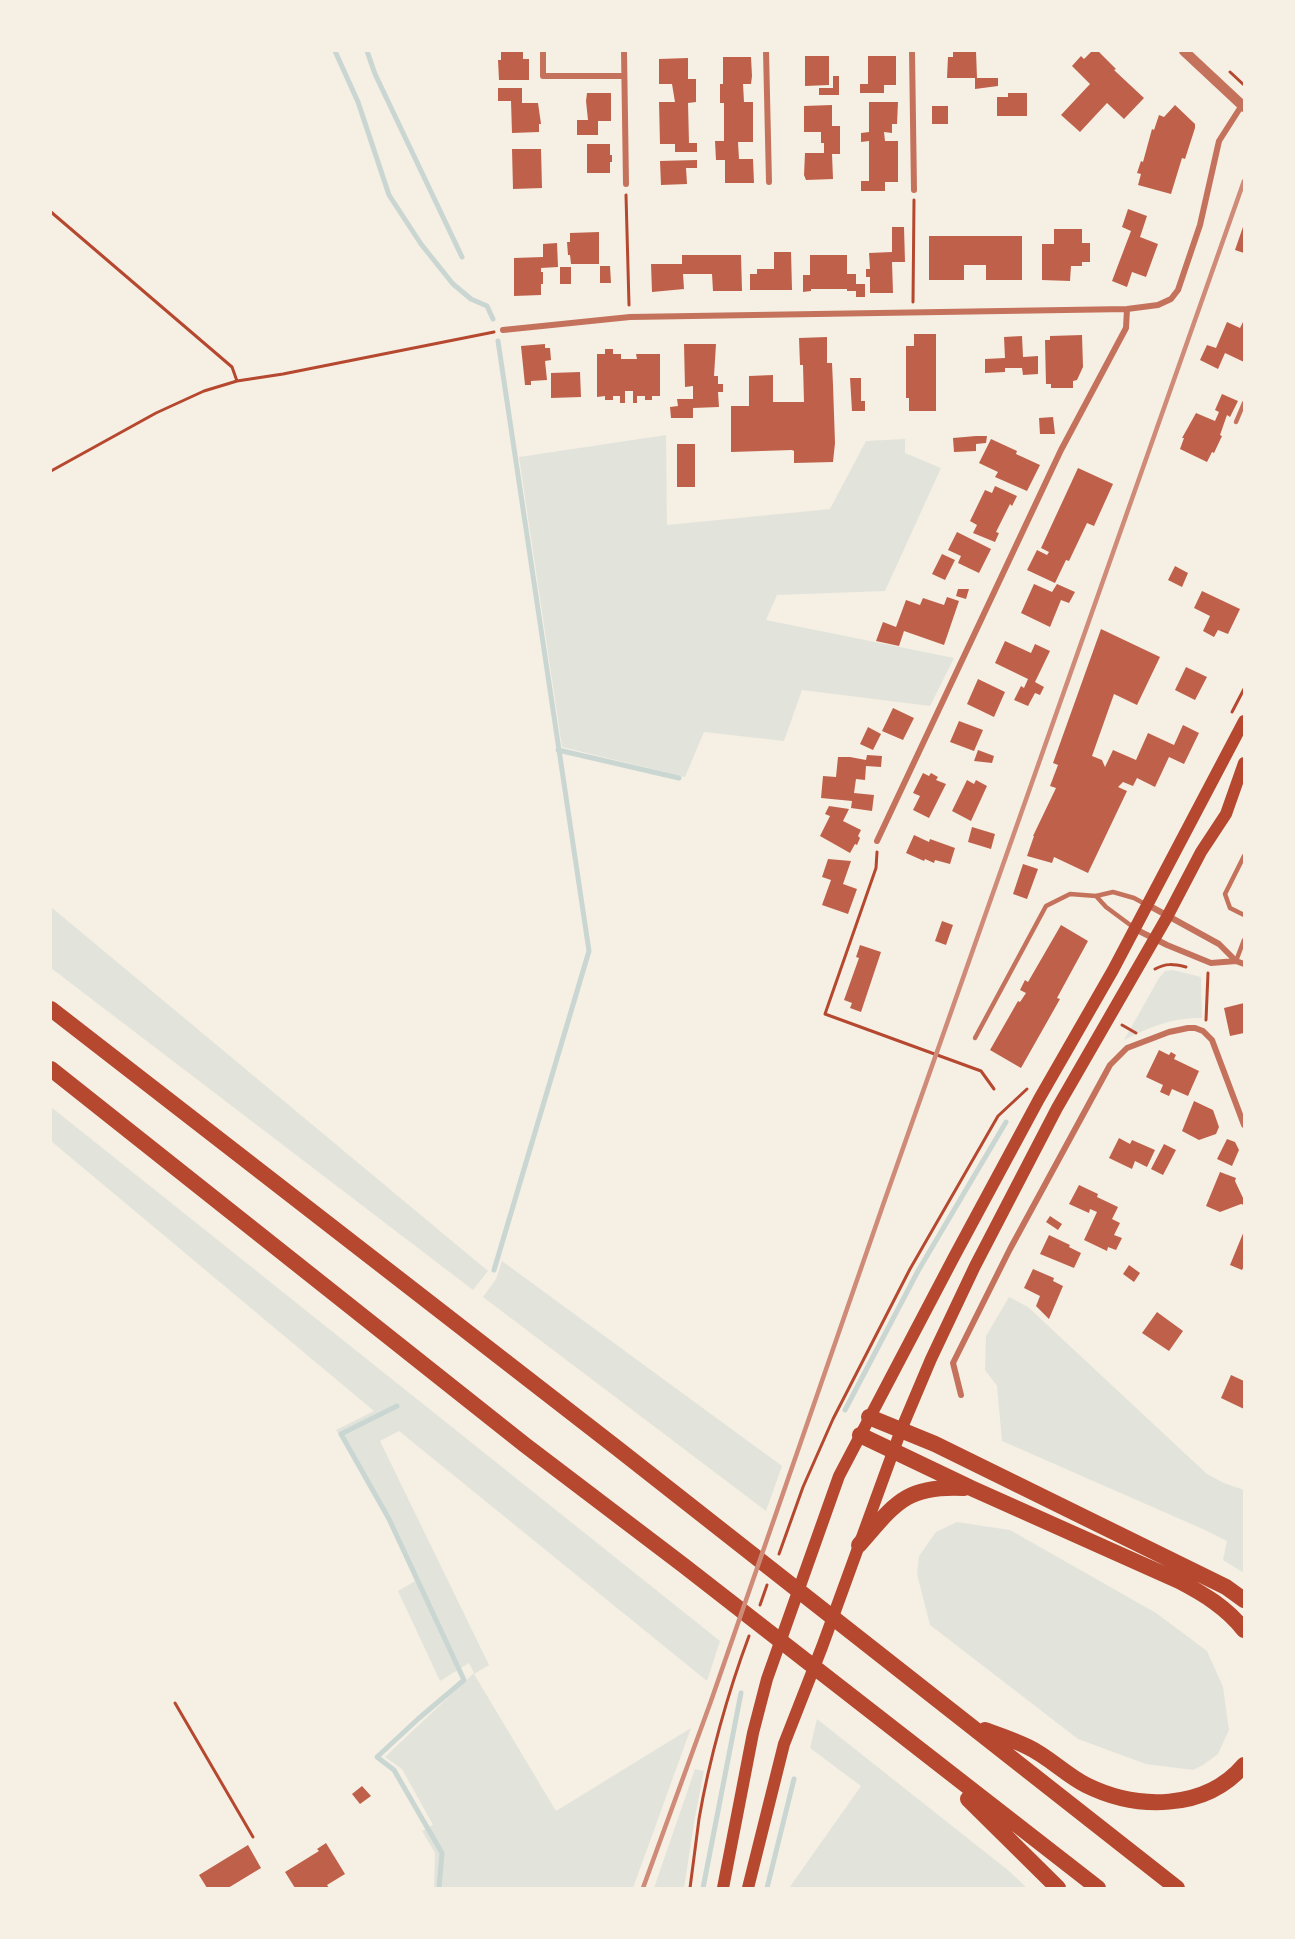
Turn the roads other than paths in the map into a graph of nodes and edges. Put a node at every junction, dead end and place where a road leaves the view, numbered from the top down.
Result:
1 (543, 51) edge
2 (624, 51) edge
3 (766, 51) edge
4 (912, 51) edge
5 (1184, 51) edge
6 (624, 76) junction
7 (1243, 106) edge
8 (769, 182) dead end
9 (626, 184) road end
10 (914, 189) road end
11 (1128, 309) junction
12 (503, 330) road end
13 (1244, 403) edge
14 (1236, 422) dead end
15 (1244, 721) edge
16 (1244, 762) edge
17 (877, 841) road end
18 (1244, 856) edge
19 (1096, 896) junction
20 (1148, 905) junction
21 (1244, 915) edge
22 (1167, 917) junction
23 (1135, 928) junction
24 (1154, 939) junction
25 (1244, 940) edge
26 (1236, 961) junction
27 (1244, 964) edge
28 (51, 1009) edge
29 (975, 1038) dead end
30 (51, 1070) edge
31 (1244, 1125) edge
32 (961, 1395) dead end
33 (869, 1417) junction
34 (901, 1430) junction
35 (860, 1435) junction
36 (893, 1452) junction
37 (970, 1488) junction
38 (860, 1545) junction
39 (1244, 1600) edge
40 (1244, 1630) edge
41 (965, 1722) junction
42 (914, 1746) junction
43 (1244, 1766) edge
44 (723, 1888) edge
45 (748, 1888) edge
46 (1058, 1888) edge
47 (1098, 1888) edge
48 (1177, 1888) edge

1 - 6 street
2 - 6 street
3 - 8 street
4 - 10 street
5 - 7 street
6 - 9 street
7 - 11 street
11 - 12 street
11 - 17 street
13 - 14 lane
15 - 20 main road
16 - 22 main road
18 - 21 lane
19 - 20 lane
19 - 23 lane
19 - 29 lane
20 - 22 street
20 - 23 main road
22 - 24 main road
22 - 26 street
23 - 24 street
23 - 33 main road
24 - 26 street
24 - 34 main road
25 - 26 lane
26 - 27 street
28 - 41 highway
30 - 42 highway
31 - 32 street
33 - 34 highway
33 - 35 main road
34 - 36 main road
34 - 39 highway
35 - 36 highway
35 - 44 main road
36 - 37 highway
36 - 38 main road
37 - 38 highway
37 - 40 highway
38 - 45 main road
41 - 43 highway
41 - 48 highway
42 - 46 highway
42 - 47 highway

